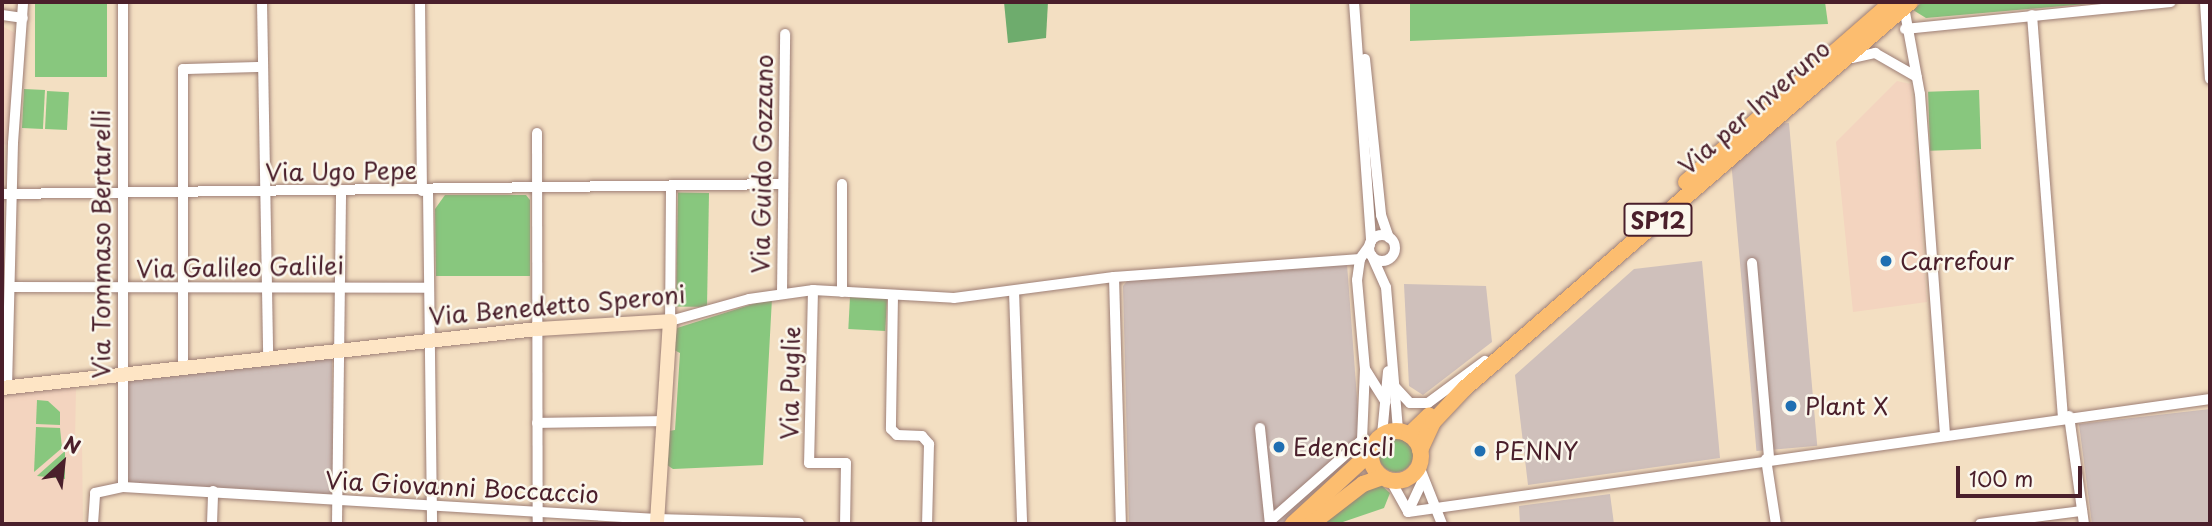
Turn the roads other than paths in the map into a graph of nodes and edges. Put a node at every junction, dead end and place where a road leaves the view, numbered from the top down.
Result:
1 (23, 2) edge
2 (123, 2) edge
3 (262, 2) edge
4 (420, 2) edge
5 (1354, 2) edge
6 (1360, 2) edge
7 (2171, 2) edge
8 (2205, 2) edge
9 (1902, 3) edge
10 (2, 15) edge
11 (2032, 15) junction
12 (23, 18) junction
13 (1905, 29) junction
14 (785, 34) dead end
15 (261, 67) junction
16 (1917, 77) junction
17 (2210, 79) edge
18 (537, 133) dead end
19 (1734, 155) junction
20 (783, 184) junction
21 (842, 184) dead end
22 (671, 188) junction
23 (536, 189) junction
24 (341, 191) junction
25 (425, 191) junction
26 (122, 193) junction
27 (262, 194) junction
28 (7, 195) edge
29 (183, 195) junction
30 (1390, 238) junction
31 (1371, 247) junction
32 (1393, 255) junction
33 (1360, 259) junction
34 (1752, 263) dead end
35 (1114, 277) junction
36 (266, 286) junction
37 (341, 286) junction
38 (10, 287) junction
39 (182, 287) junction
40 (1386, 287) junction
41 (429, 288) junction
42 (122, 289) junction
43 (813, 290) junction
44 (1014, 290) junction
45 (842, 292) junction
46 (782, 293) junction
47 (893, 295) junction
48 (670, 321) junction
49 (537, 329) junction
50 (429, 340) junction
51 (1390, 346) junction
52 (340, 349) junction
53 (268, 360) junction
54 (1485, 361) junction
55 (183, 368) junction
56 (1365, 369) junction
57 (122, 377) junction
58 (1394, 386) junction
59 (4, 388) edge
60 (1383, 399) junction
61 (2210, 399) edge
62 (1364, 411) junction
63 (2063, 417) junction
64 (663, 421) junction
65 (537, 423) junction
66 (1260, 428) dead end
67 (1396, 433) junction
68 (1945, 434) junction
69 (1371, 452) junction
70 (1768, 459) junction
71 (1421, 465) junction
72 (1387, 479) junction
73 (123, 486) junction
74 (213, 491) junction
75 (337, 501) junction
76 (433, 505) junction
77 (1437, 507) junction
78 (538, 511) junction
79 (2082, 511) junction
80 (1408, 512) junction
81 (657, 522) edge
82 (799, 523) edge
83 (1270, 523) edge
84 (93, 524) edge
85 (212, 524) edge
86 (337, 524) edge
87 (432, 524) edge
88 (538, 524) edge
89 (845, 524) edge
90 (927, 524) edge
91 (1022, 524) edge
92 (1121, 524) edge
93 (1293, 524) edge
94 (1311, 524) edge
95 (1442, 524) edge
96 (1776, 524) edge
97 (1980, 524) edge
98 (2084, 524) edge

1 - 12 street
2 - 26 street, Via Tommaso Bertarelli
3 - 15 street
4 - 25 street
5 - 31 street
6 - 30 street
7 - 11 street
8 - 17 street
9 - 13 street
9 - 19 main road, Via per Inveruno / SP12
9 - 54 main road, Via per Inveruno / SP12
10 - 12 street
11 - 13 street
11 - 63 street
12 - 28 street
13 - 16 street
14 - 20 street, Via Guido Gozzano
15 - 27 street
15 - 29 street
16 - 19 street
16 - 68 street
18 - 23 street
19 - 71 main road, Via per Inveruno / SP12
20 - 22 street, Via Ugo Pepe
20 - 46 street, Via Guido Gozzano
21 - 45 street
22 - 23 street, Via Ugo Pepe
22 - 48 street
23 - 25 street, Via Ugo Pepe
23 - 49 street
24 - 25 street, Via Ugo Pepe
24 - 27 street, Via Ugo Pepe
24 - 37 street
25 - 41 street
26 - 28 street, Via Ugo Pepe
26 - 29 street, Via Ugo Pepe
26 - 42 street, Via Tommaso Bertarelli
27 - 29 street, Via Ugo Pepe
27 - 36 street
28 - 38 street
29 - 39 street
30 - 31 street
30 - 32 street
31 - 32 street
31 - 33 street
31 - 40 street
32 - 40 street
33 - 35 street, Via Benedetto Speroni
33 - 56 street
34 - 70 street
35 - 44 street, Via Benedetto Speroni
35 - 92 street
36 - 37 street, Via Galileo Galilei
36 - 39 street, Via Galileo Galilei
36 - 53 street
37 - 41 street, Via Galileo Galilei
37 - 52 street
38 - 42 street, Via Galileo Galilei
38 - 59 street
39 - 42 street, Via Galileo Galilei
39 - 55 street
40 - 51 street
41 - 50 street
42 - 57 street, Via Tommaso Bertarelli
43 - 45 street, Via Benedetto Speroni
43 - 46 street, Via Benedetto Speroni
43 - 89 street, Via Puglie
44 - 47 street, Via Benedetto Speroni
44 - 91 street
45 - 47 street, Via Benedetto Speroni
46 - 48 street, Via Benedetto Speroni
47 - 90 street
48 - 49 street, Via Benedetto Speroni
48 - 64 street
49 - 50 street, Via Benedetto Speroni
49 - 65 street
50 - 52 street, Via Benedetto Speroni
50 - 76 street
51 - 58 street
51 - 60 street
52 - 53 street, Via Benedetto Speroni
52 - 75 street
53 - 55 street, Via Benedetto Speroni
54 - 58 street, Via per Inveruno
54 - 67 main road, Via per Inveruno / SP12
55 - 57 street, Via Benedetto Speroni
56 - 60 street
56 - 62 street
57 - 59 street, Via Benedetto Speroni
57 - 73 street, Via Tommaso Bertarelli
58 - 67 street
60 - 62 street
60 - 67 street
61 - 63 street
62 - 83 street
63 - 68 street
63 - 79 street
64 - 65 street
64 - 81 street
65 - 78 street
66 - 83 street
67 - 69 main road, Via per Inveruno
67 - 71 main road
68 - 70 street
69 - 72 main road
69 - 93 main road
70 - 77 street
70 - 96 street
71 - 72 main road
71 - 77 street
71 - 80 street
72 - 80 street
72 - 94 main road
73 - 74 street, Via Giovanni Boccaccio
73 - 84 street
74 - 75 street, Via Giovanni Boccaccio
74 - 85 street
75 - 76 street, Via Giovanni Boccaccio
75 - 86 street
76 - 78 street, Via Giovanni Boccaccio
76 - 87 street
77 - 80 street
77 - 95 street
78 - 81 street, Via Giovanni Boccaccio
78 - 88 street
79 - 97 street
79 - 98 street
81 - 82 street, Via Giovanni Boccaccio

